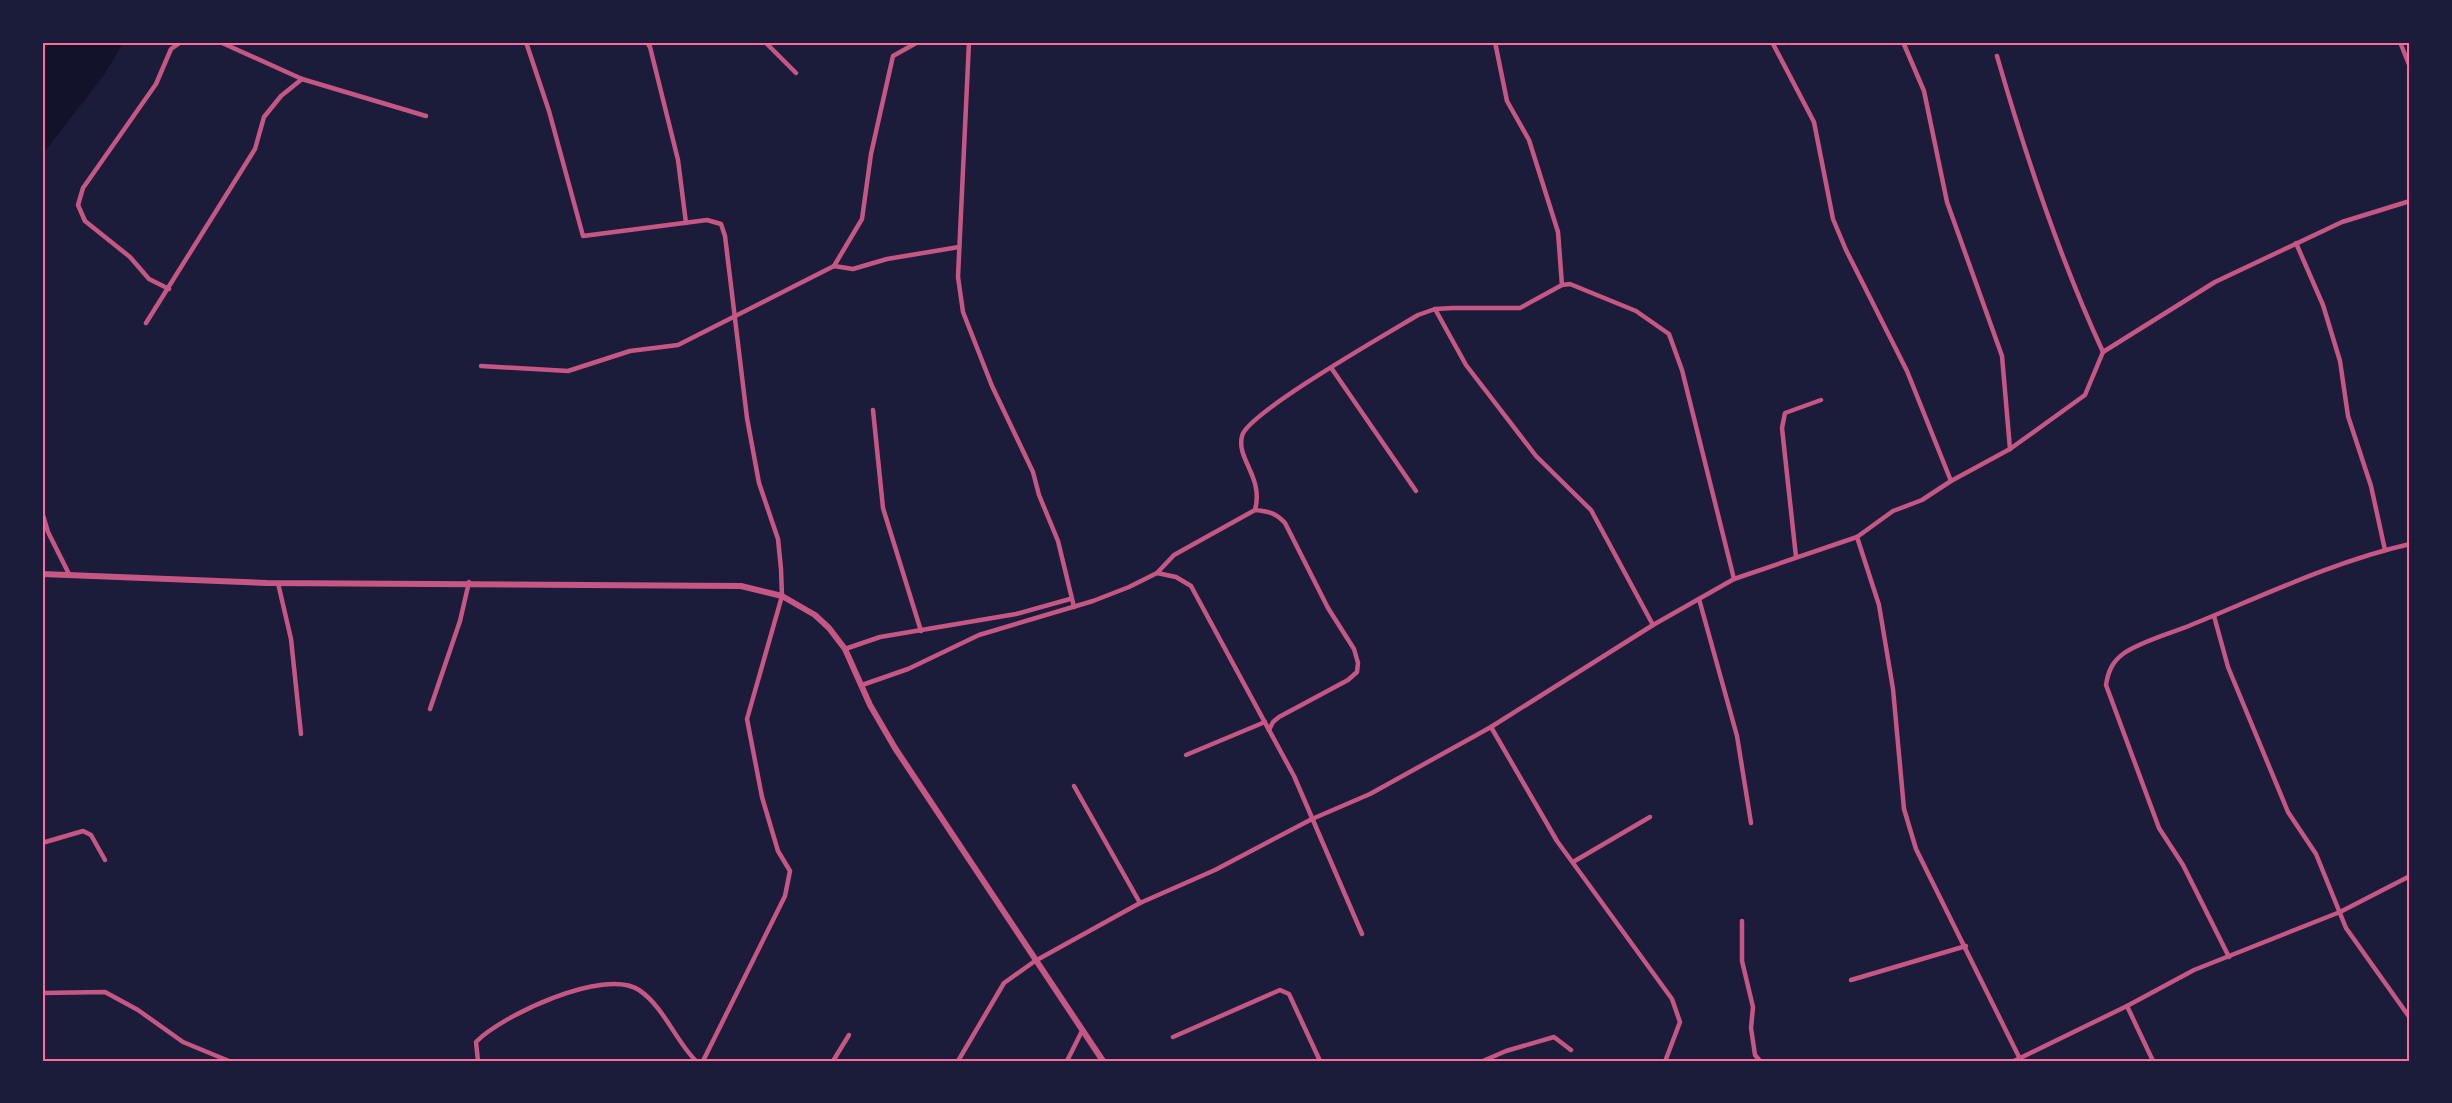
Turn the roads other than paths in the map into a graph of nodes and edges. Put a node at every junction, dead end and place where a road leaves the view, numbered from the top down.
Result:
1 (181, 42) edge
2 (220, 42) edge
3 (526, 42) edge
4 (647, 42) edge
5 (765, 42) edge
6 (918, 42) edge
7 (969, 42) edge
8 (1495, 42) edge
9 (1772, 42) edge
10 (1903, 42) edge
11 (2400, 42) edge
12 (1997, 56) dead end
13 (2410, 67) edge
14 (796, 73) dead end
15 (302, 80) junction
16 (426, 116) dead end
17 (2410, 201) edge
18 (686, 223) junction
19 (2295, 243) junction
20 (959, 246) junction
21 (834, 266) junction
22 (1562, 285) junction
23 (170, 289) junction
24 (1436, 309) junction
25 (735, 314) junction
26 (146, 323) dead end
27 (2103, 352) junction
28 (481, 366) dead end
29 (1332, 369) junction
30 (1821, 400) dead end
31 (873, 410) dead end
32 (2010, 449) junction
33 (1951, 481) junction
34 (1416, 491) dead end
35 (1255, 510) junction
36 (42, 512) edge
37 (1857, 537) junction
38 (2410, 544) edge
39 (2385, 550) junction
40 (1796, 557) junction
41 (1157, 573) junction
42 (42, 574) edge
43 (69, 574) junction
44 (1734, 579) junction
45 (470, 582) junction
46 (278, 583) junction
47 (782, 596) junction
48 (1698, 598) junction
49 (1070, 599) junction
50 (1074, 607) junction
51 (2214, 616) junction
52 (1653, 626) junction
53 (921, 631) junction
54 (845, 649) junction
55 (862, 685) junction
56 (430, 709) dead end
57 (1265, 722) junction
58 (1491, 727) junction
59 (1269, 730) junction
60 (301, 734) dead end
61 (1186, 755) dead end
62 (1074, 786) dead end
63 (1650, 817) dead end
64 (1312, 819) junction
65 (1751, 824) dead end
66 (42, 843) edge
67 (105, 860) dead end
68 (1573, 862) junction
69 (2410, 876) edge
70 (1140, 903) junction
71 (2340, 912) junction
72 (1742, 921) dead end
73 (1362, 934) dead end
74 (1966, 946) junction
75 (2229, 957) junction
76 (1035, 961) junction
77 (1851, 980) dead end
78 (42, 993) edge
79 (2127, 1006) junction
80 (2408, 1009) edge
81 (2410, 1018) edge
82 (1082, 1031) junction
83 (849, 1035) dead end
84 (1173, 1037) dead end
85 (1571, 1050) dead end
86 (1666, 1059) dead end
87 (2020, 1060) edge
88 (229, 1061) edge
89 (478, 1061) edge
90 (696, 1061) edge
91 (703, 1061) edge
92 (833, 1061) edge
93 (958, 1061) edge
94 (1067, 1061) edge
95 (1103, 1061) edge
96 (1320, 1061) edge
97 (1483, 1061) edge
98 (1760, 1061) edge
99 (2014, 1061) edge
100 (2152, 1061) edge

1 - 23 street
2 - 15 street
3 - 18 street
4 - 18 street
5 - 14 street
6 - 21 street
7 - 20 street
8 - 22 street
9 - 33 street
10 - 32 street
11 - 13 street
12 - 27 street
15 - 16 street
15 - 23 street
17 - 19 street
18 - 25 street
19 - 27 street
19 - 39 street
20 - 21 street
20 - 49 street
21 - 25 street
22 - 24 street
22 - 44 street
23 - 26 street
24 - 29 street
24 - 52 street
25 - 28 street
25 - 47 street
27 - 32 street
29 - 34 street
29 - 35 street
30 - 40 street
31 - 53 street
32 - 33 street
33 - 37 street
35 - 41 street
35 - 59 street
36 - 43 street
37 - 40 street
37 - 74 street
38 - 39 street
39 - 51 street
40 - 44 street
41 - 50 street
41 - 57 street
42 - 43 street
43 - 46 street
44 - 48 street
45 - 46 street
45 - 47 street
45 - 56 street
46 - 60 street
47 - 54 street
47 - 91 street
48 - 52 street
48 - 65 street
49 - 50 street
49 - 53 street
50 - 55 street
51 - 71 street
51 - 75 street
52 - 58 street
53 - 54 street
54 - 55 street
55 - 76 street
57 - 59 street
57 - 61 street
58 - 64 street
58 - 68 street
59 - 64 street
62 - 70 street
63 - 68 street
64 - 70 street
64 - 73 street
66 - 67 street
68 - 86 street
69 - 71 street
70 - 76 street
71 - 75 street
71 - 80 street
72 - 98 street
74 - 77 street
74 - 87 street
75 - 79 street
76 - 82 street
76 - 93 street
78 - 88 street
79 - 87 street
79 - 100 street
80 - 81 street
82 - 94 street
82 - 95 street
83 - 92 street
84 - 96 street
85 - 97 street
87 - 99 street
89 - 90 street

